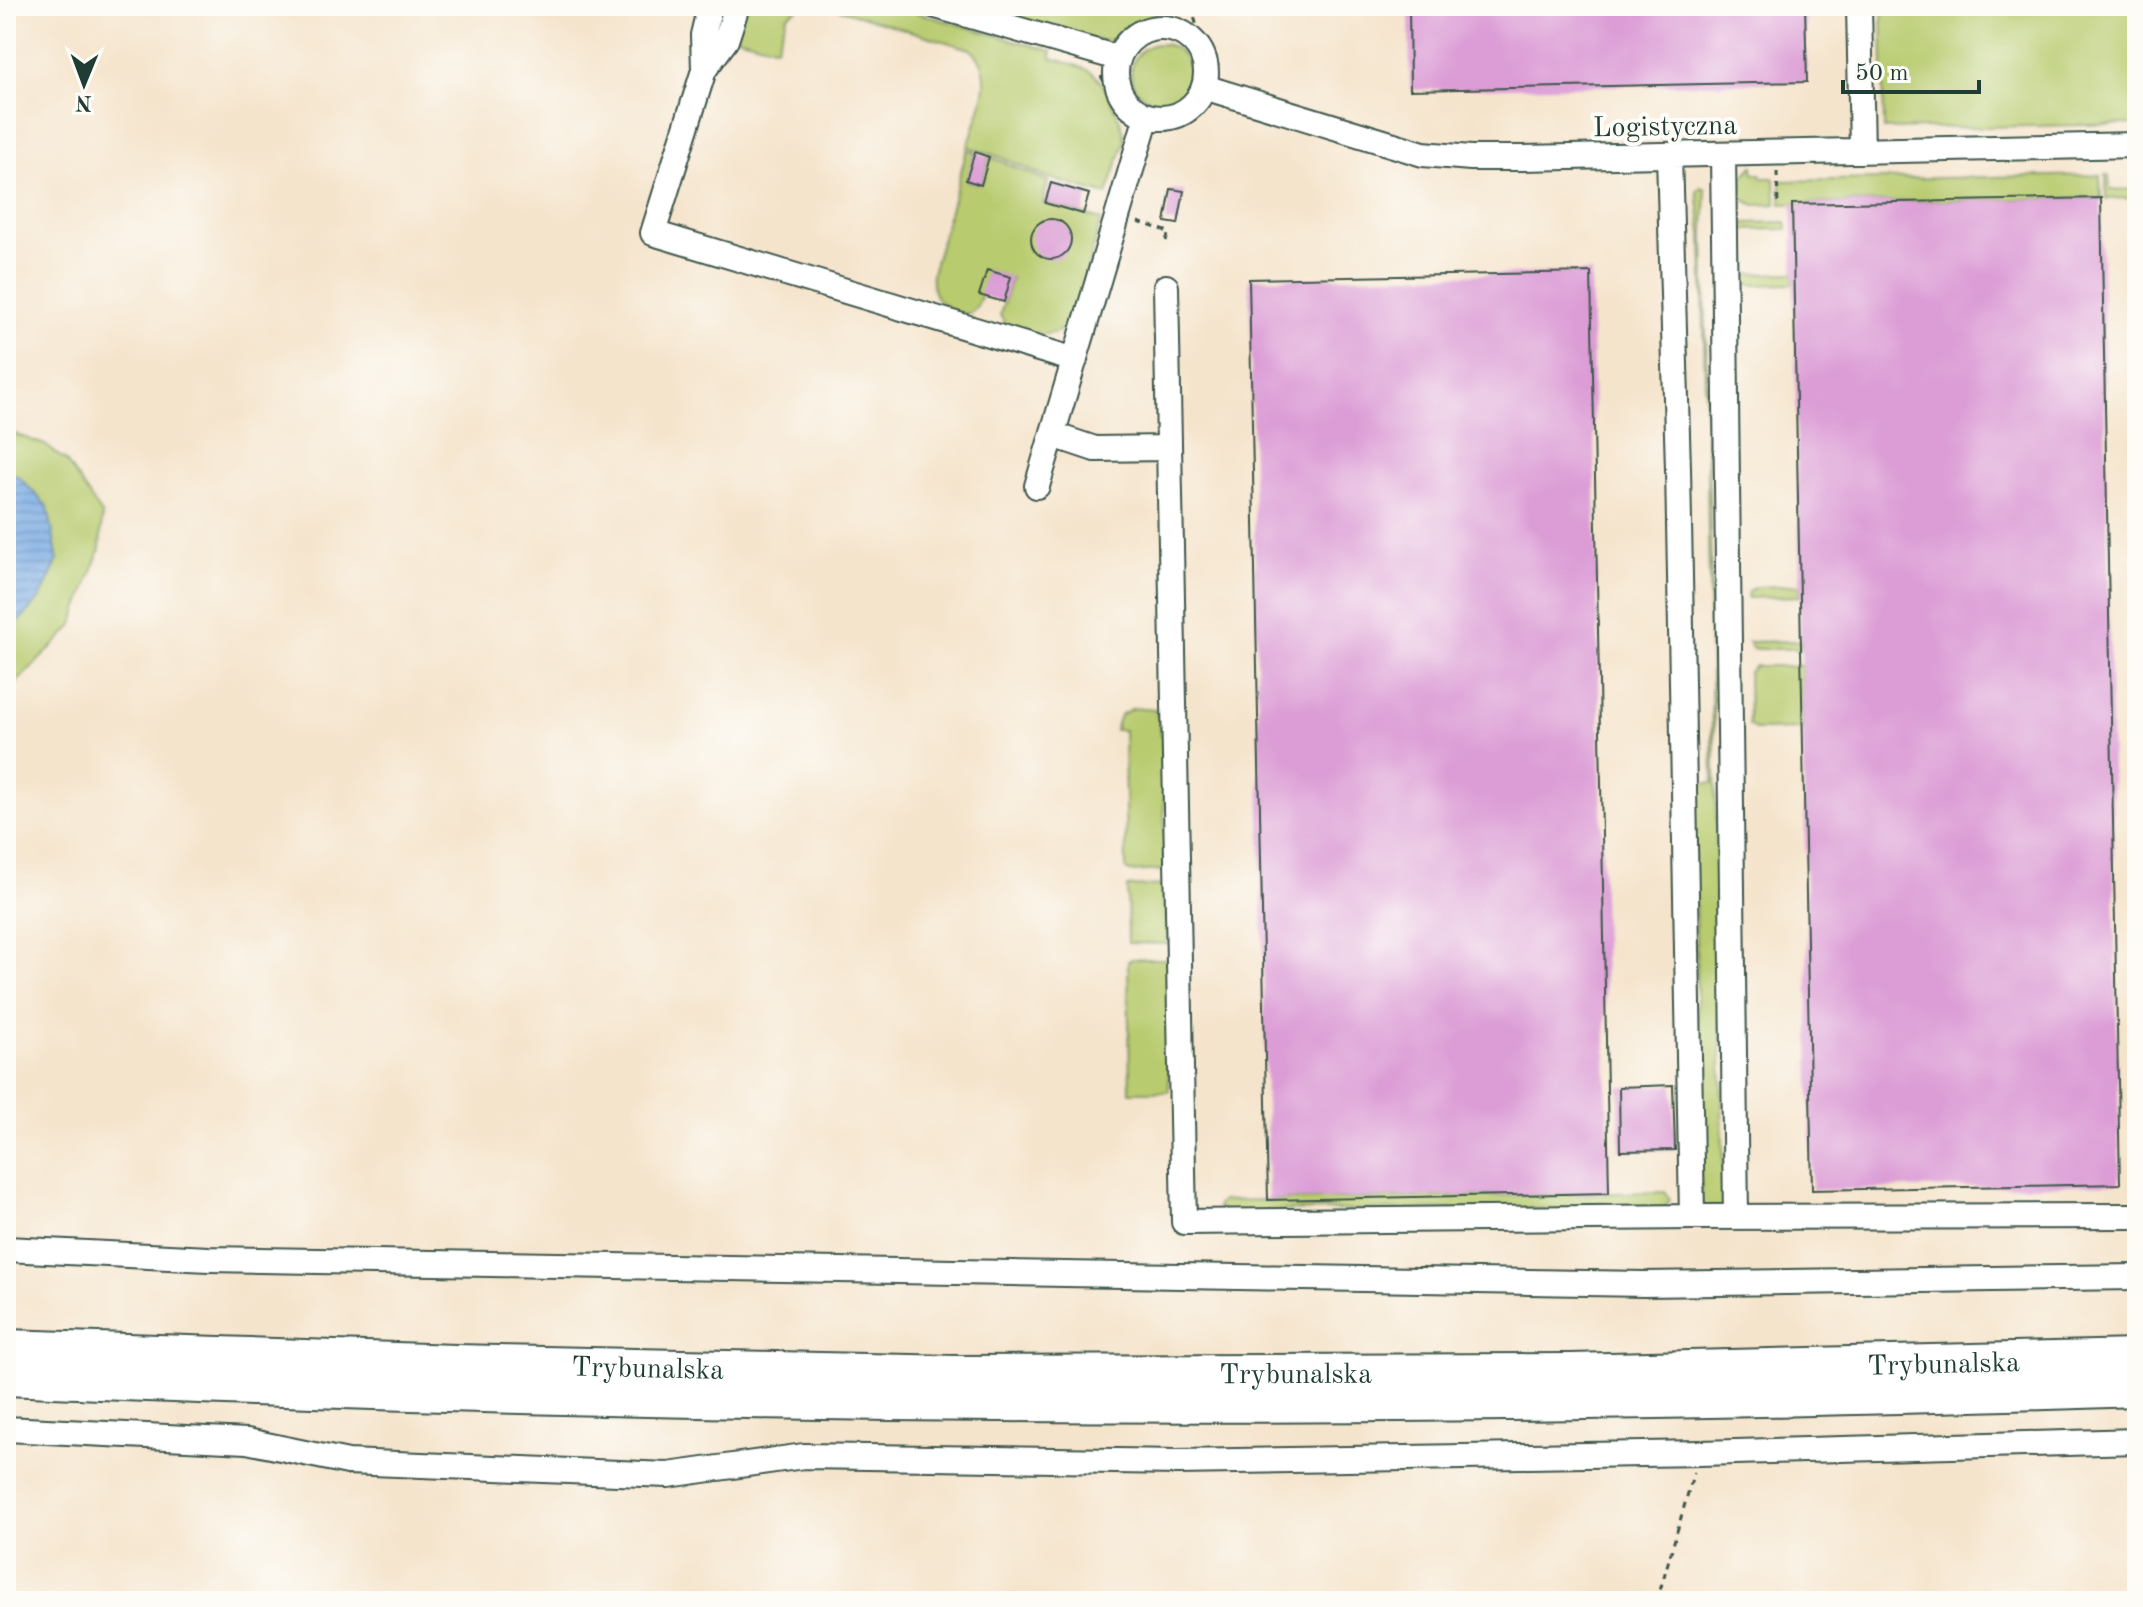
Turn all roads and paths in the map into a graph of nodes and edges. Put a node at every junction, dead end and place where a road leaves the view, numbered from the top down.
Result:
1 (710, 6) edge
2 (737, 6) edge
3 (936, 6) edge
4 (1194, 6) edge
5 (1859, 6) edge
6 (1177, 18) edge
7 (1118, 58) junction
8 (704, 70) junction
9 (1094, 70) dead end
10 (1205, 98) junction
11 (1246, 99) junction
12 (1144, 126) junction
13 (2137, 145) edge
14 (1862, 151) junction
15 (1723, 154) junction
16 (1669, 155) junction
17 (1134, 215) dead end
18 (1166, 241) dead end
19 (1166, 287) dead end
20 (1075, 360) junction
21 (1053, 435) junction
22 (1167, 448) junction
23 (1037, 486) dead end
24 (2137, 1216) edge
25 (1692, 1217) junction
26 (1736, 1217) junction
27 (6, 1249) edge
28 (2137, 1277) edge
29 (6, 1348) edge
30 (2137, 1358) edge
31 (6, 1377) edge
32 (2137, 1388) edge
33 (6, 1429) edge
34 (2137, 1441) edge
35 (1700, 1453) junction
36 (1657, 1601) edge

1 - 8 street
2 - 8 street
3 - 7 street
4 - 11 path
5 - 14 street
6 - 7 street
6 - 10 street
7 - 12 street
8 - 20 street
9 - 12 path
10 - 11 street, Logistyczna
10 - 12 street
10 - 12 path
11 - 16 street, Logistyczna
12 - 20 street
13 - 14 street, Logistyczna
14 - 15 street, Logistyczna
15 - 16 street, Logistyczna
15 - 26 street
16 - 25 street
17 - 18 path
19 - 22 street
20 - 21 street
21 - 22 street
21 - 23 street
22 - 25 street
24 - 26 street
25 - 26 street
27 - 28 street
29 - 30 highway, Trybunalska
31 - 32 highway, Trybunalska
33 - 35 street
34 - 35 street
35 - 36 path

